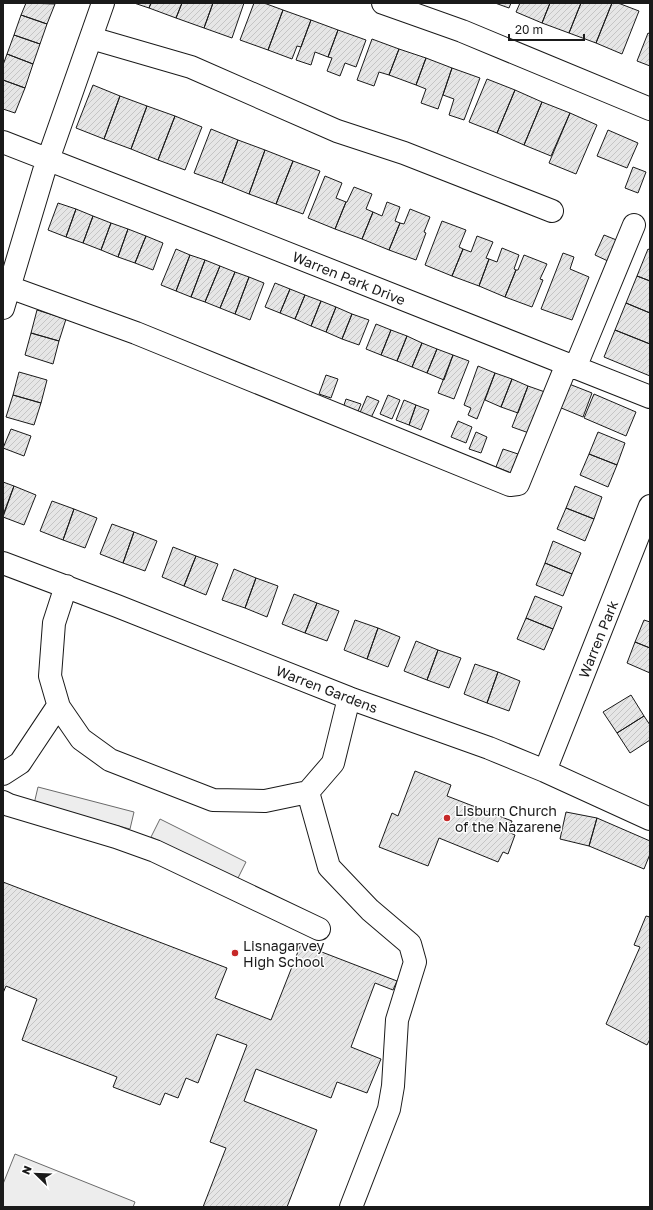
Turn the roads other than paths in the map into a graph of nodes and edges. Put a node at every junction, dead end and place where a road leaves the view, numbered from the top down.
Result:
1 (103, 3) edge
2 (383, 3) edge
3 (90, 38) junction
4 (650, 109) edge
5 (3, 142) edge
6 (48, 160) junction
7 (552, 211) dead end
8 (634, 225) dead end
9 (10, 287) junction
10 (3, 308) edge
11 (571, 366) junction
12 (650, 397) edge
13 (650, 506) edge
14 (3, 563) edge
15 (66, 586) junction
16 (349, 698) junction
17 (58, 706) junction
18 (544, 771) junction
19 (3, 774) edge
20 (308, 792) junction
21 (3, 802) edge
22 (650, 819) edge
23 (319, 929) dead end
24 (351, 1207) edge

1 - 3 street
2 - 4 street
3 - 6 street
3 - 7 street
5 - 6 street, Warren Park Drive
6 - 9 street
6 - 11 street, Warren Park Drive
8 - 11 street
9 - 10 street
9 - 11 street
11 - 12 street, Warren Park Drive
13 - 18 street, Warren Park
14 - 15 street, Warren Gardens
15 - 16 street, Warren Gardens
15 - 17 street
16 - 18 street, Warren Gardens
16 - 20 street
17 - 19 street
17 - 20 street
18 - 22 street, Warren Gardens
20 - 24 street
21 - 23 street

